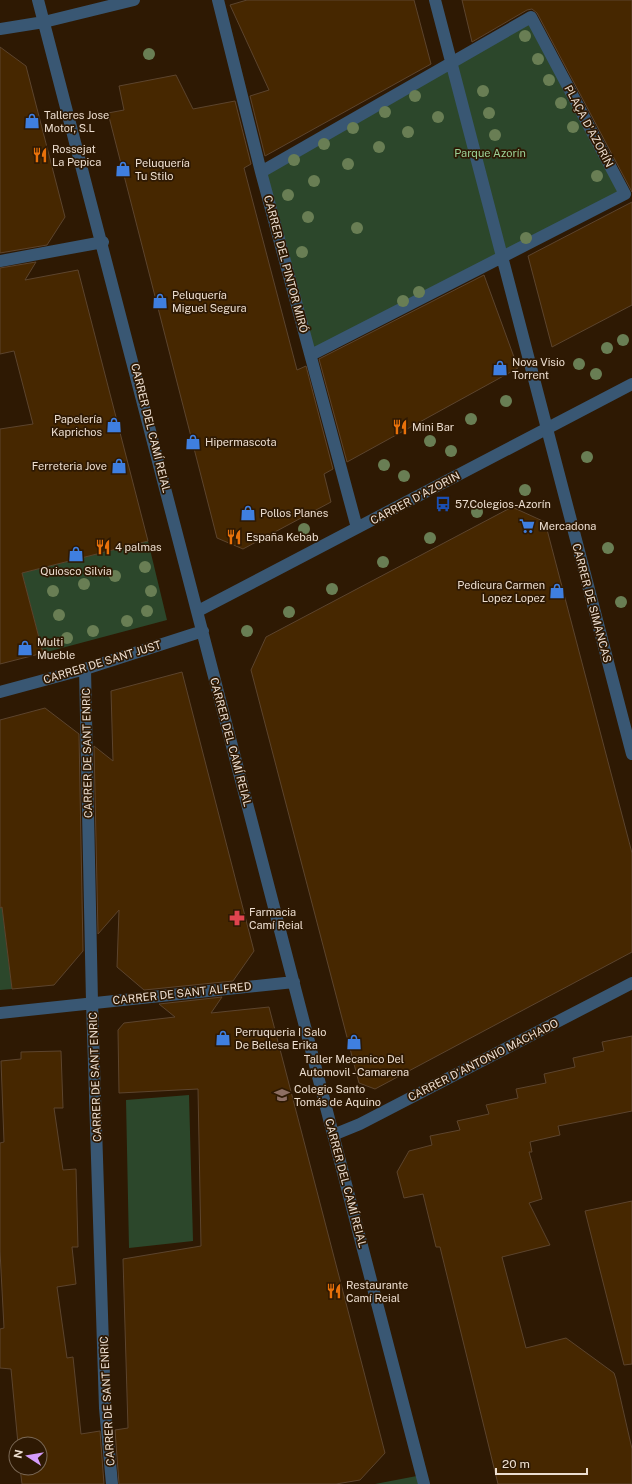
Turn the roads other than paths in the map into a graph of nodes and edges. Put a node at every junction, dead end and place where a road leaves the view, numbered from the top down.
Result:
1 (38, 0) edge
2 (134, 0) edge
3 (218, 0) edge
4 (435, 0) edge
5 (44, 22) junction
6 (0, 30) edge
7 (451, 62) junction
8 (261, 172) junction
9 (103, 242) junction
10 (502, 258) junction
11 (0, 261) edge
12 (311, 355) junction
13 (632, 384) edge
14 (547, 429) junction
15 (357, 528) junction
16 (198, 610) junction
17 (203, 631) junction
18 (85, 669) junction
19 (0, 692) edge
20 (632, 754) edge
21 (294, 982) junction
22 (632, 983) edge
23 (92, 1002) junction
24 (0, 1013) edge
25 (333, 1135) junction
26 (112, 1484) edge
27 (424, 1484) edge

1 - 5 street, CARRER DEL CAMÍ REIAL
2 - 5 street
3 - 8 street, CARRER DEL PINTOR MIRÓ
4 - 7 street
5 - 6 street
5 - 9 street, CARRER DEL CAMÍ REIAL
7 - 8 street, PLAÇA D'AZORÍN
7 - 10 street
7 - 10 street, PLAÇA D'AZORÍN
8 - 12 street, CARRER DEL PINTOR MIRÓ
9 - 11 street
9 - 16 street, CARRER DEL CAMÍ REIAL
10 - 12 street, PLAÇA D'AZORÍN
10 - 14 street
12 - 15 street, CARRER DEL PINTOR MIRÓ
13 - 14 street, CARRER D'AZORIN
14 - 15 street, CARRER D'AZORIN
14 - 20 street, CARRER DE SIMANCAS
15 - 16 street, CARRER D'AZORIN
16 - 17 street, CARRER DEL CAMÍ REIAL
17 - 18 street, CARRER DE SANT JUST
17 - 21 street, CARRER DEL CAMÍ REIAL
18 - 19 street, CARRER DE SANT JUST
18 - 23 street, CARRER DE SANT ENRIC
21 - 23 street, CARRER DE SANT ALFRED
21 - 25 street, CARRER DEL CAMÍ REIAL
22 - 25 street, CARRER D'ANTONIO MACHADO
23 - 24 street, CARRER DE SANT ALFRED
23 - 26 street, CARRER DE SANT ENRIC
25 - 27 street, CARRER DEL CAMÍ REIAL

